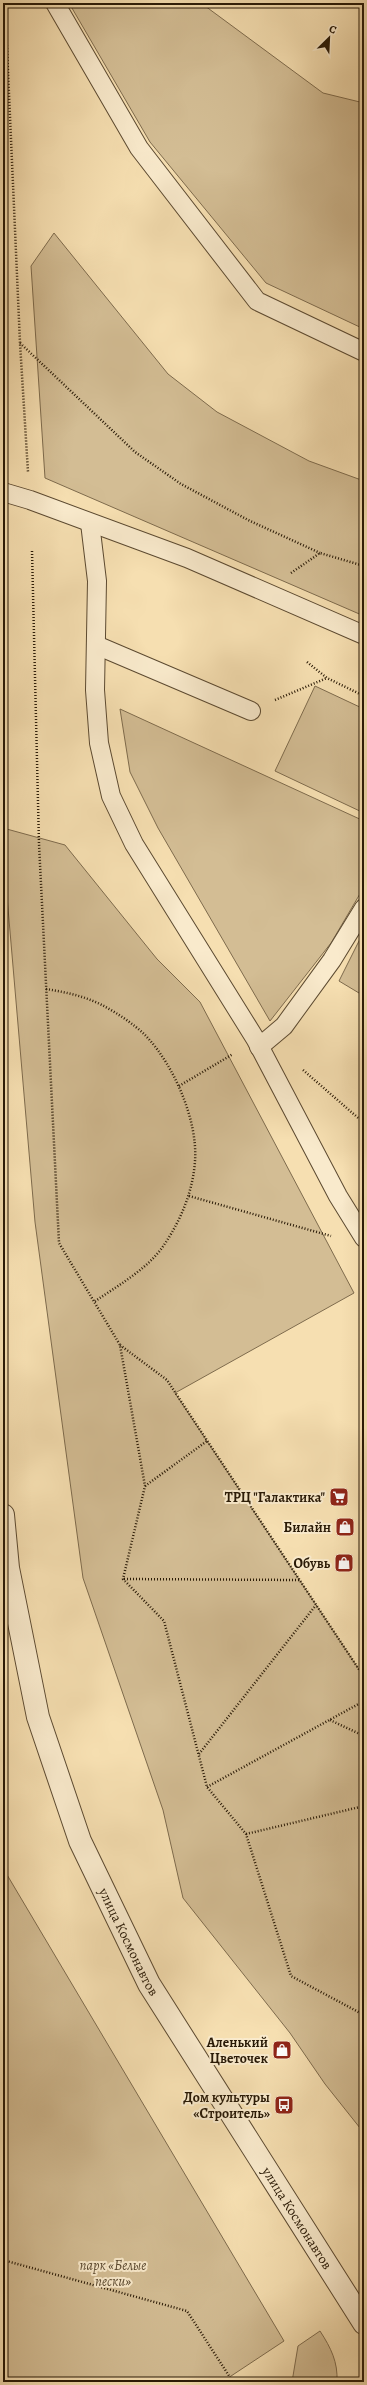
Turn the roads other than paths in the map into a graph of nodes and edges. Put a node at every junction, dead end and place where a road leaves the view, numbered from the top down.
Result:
1 (55, 3) edge
2 (364, 352) edge
3 (3, 492) edge
4 (90, 523) junction
5 (364, 635) edge
6 (96, 645) junction
7 (251, 711) road end
8 (364, 908) edge
9 (264, 1043) junction
10 (364, 1238) edge
11 (3, 1515) edge
12 (364, 2323) edge

1 - 2 lane
3 - 4 lane
4 - 5 lane
4 - 6 lane
6 - 7 lane
6 - 9 lane
8 - 9 lane
9 - 10 lane
11 - 12 street, улица Космонавтов

